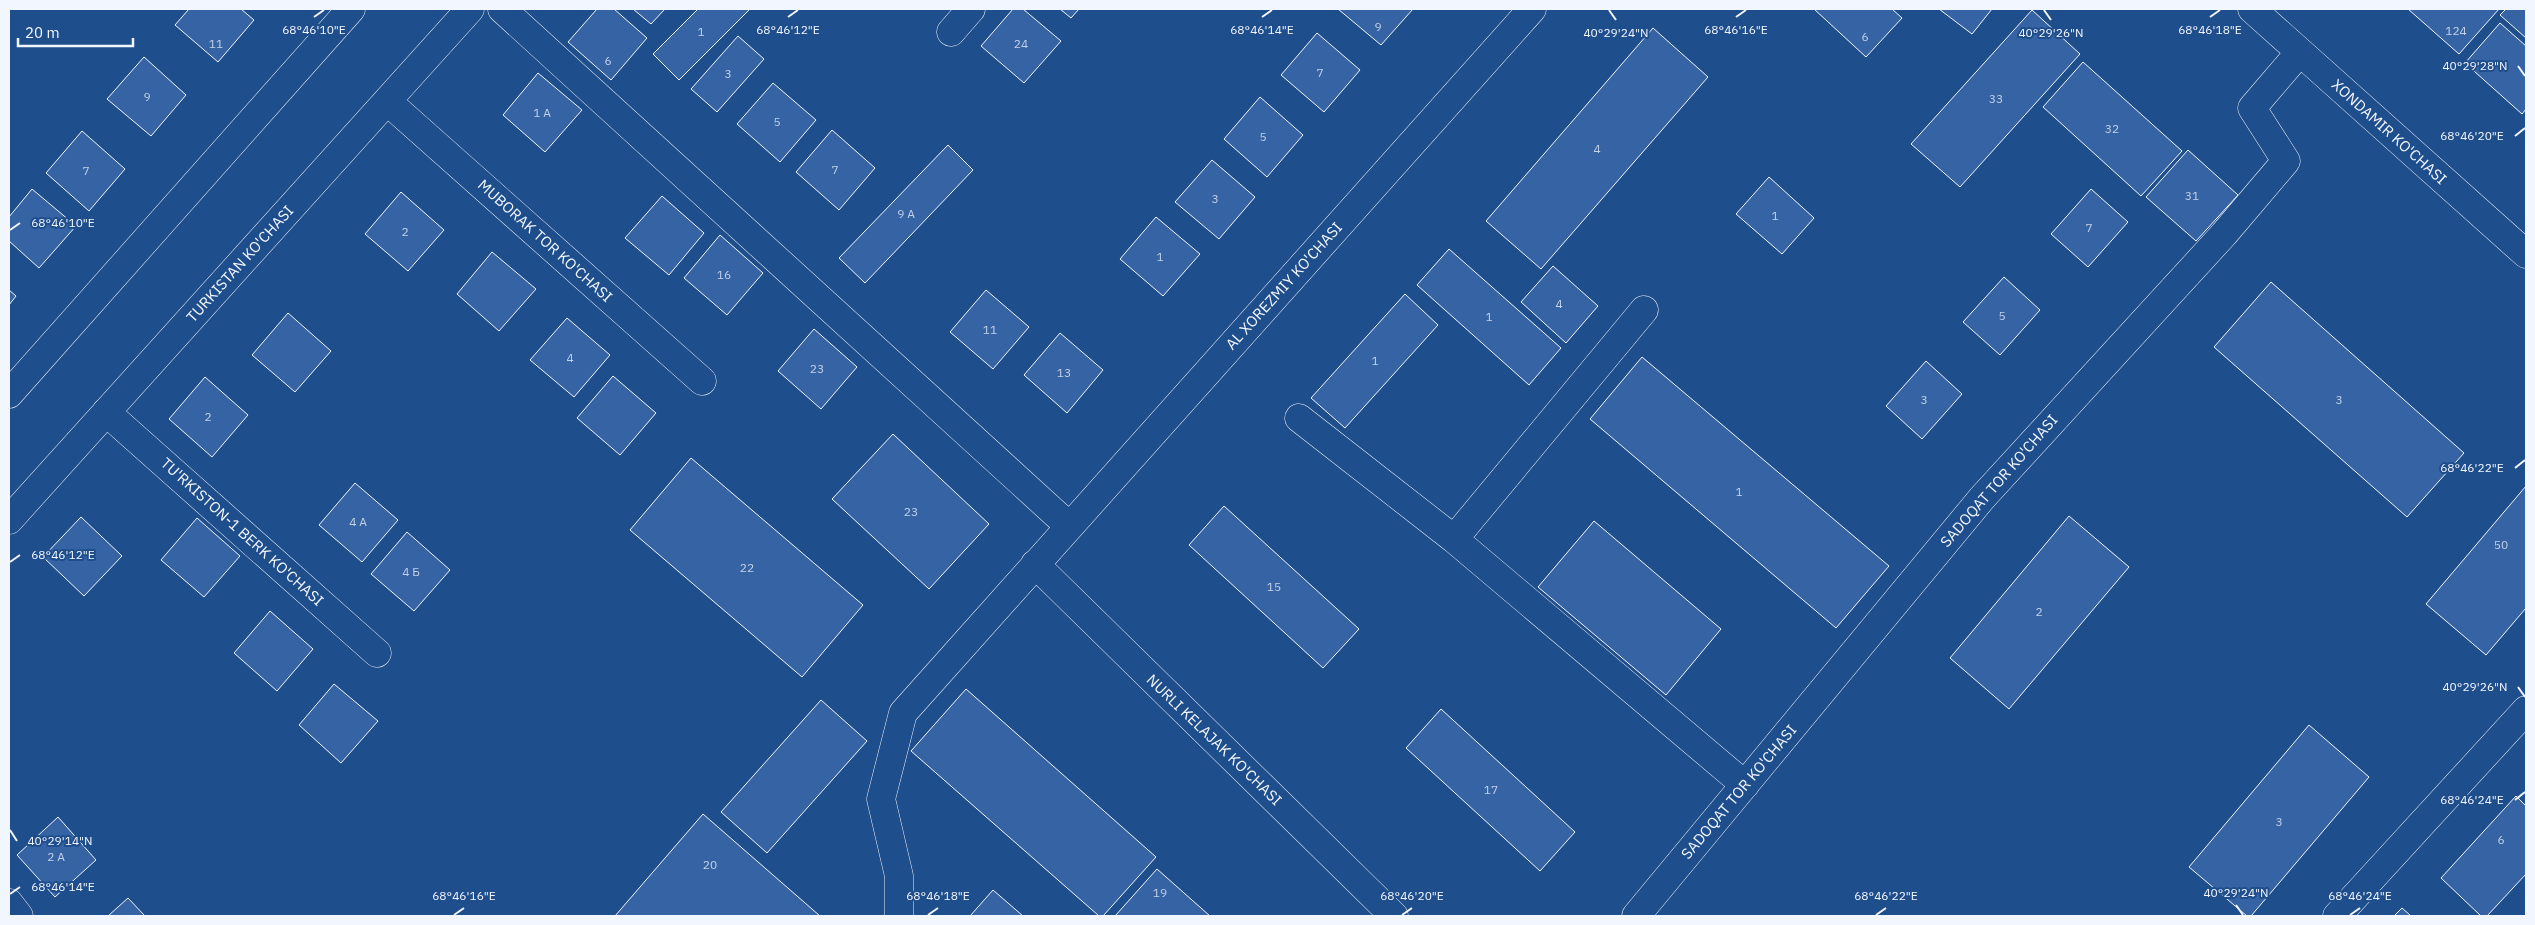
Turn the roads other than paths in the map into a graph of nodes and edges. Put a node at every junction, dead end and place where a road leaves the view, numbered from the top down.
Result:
1 (351, 9) edge
2 (470, 9) edge
3 (502, 9) edge
4 (971, 9) edge
5 (1532, 9) edge
6 (2252, 9) edge
7 (951, 32) dead end
8 (2300, 52) junction
9 (387, 101) junction
10 (2526, 254) edge
11 (1644, 310) dead end
12 (702, 381) dead end
13 (9, 394) edge
14 (106, 412) junction
15 (1299, 418) dead end
16 (9, 520) edge
17 (1069, 526) junction
18 (1454, 539) junction
19 (1035, 564) junction
20 (377, 653) dead end
21 (2526, 710) edge
22 (1745, 785) junction
23 (9, 903) edge
24 (19, 916) edge
25 (899, 916) edge
26 (1394, 916) edge
27 (1636, 916) edge
28 (2337, 916) edge

1 - 13 street
2 - 9 street, TURKISTAN KO'CHASI
3 - 17 street
4 - 7 street
5 - 17 street, AL XOREZMIY KO'CHASI
6 - 8 street, XONDAMIR KO'CHASI
8 - 10 street, XONDAMIR KO'CHASI
8 - 22 street, SADOQAT TOR KO'CHASI
9 - 12 street, MUBORAK TOR KO'CHASI
9 - 14 street, TURKISTAN KO'CHASI
11 - 18 street
14 - 16 street, TURKISTAN KO'CHASI
14 - 20 street, TU'RKISTON-1 BERK KO'CHASI
15 - 18 street
17 - 19 street, AL XOREZMIY KO'CHASI
18 - 22 street
19 - 25 street, AL XOREZMIY KO'CHASI
19 - 26 street, NURLI KELAJAK KO'CHASI
21 - 28 street
22 - 27 street, SADOQAT TOR KO'CHASI
23 - 24 street

